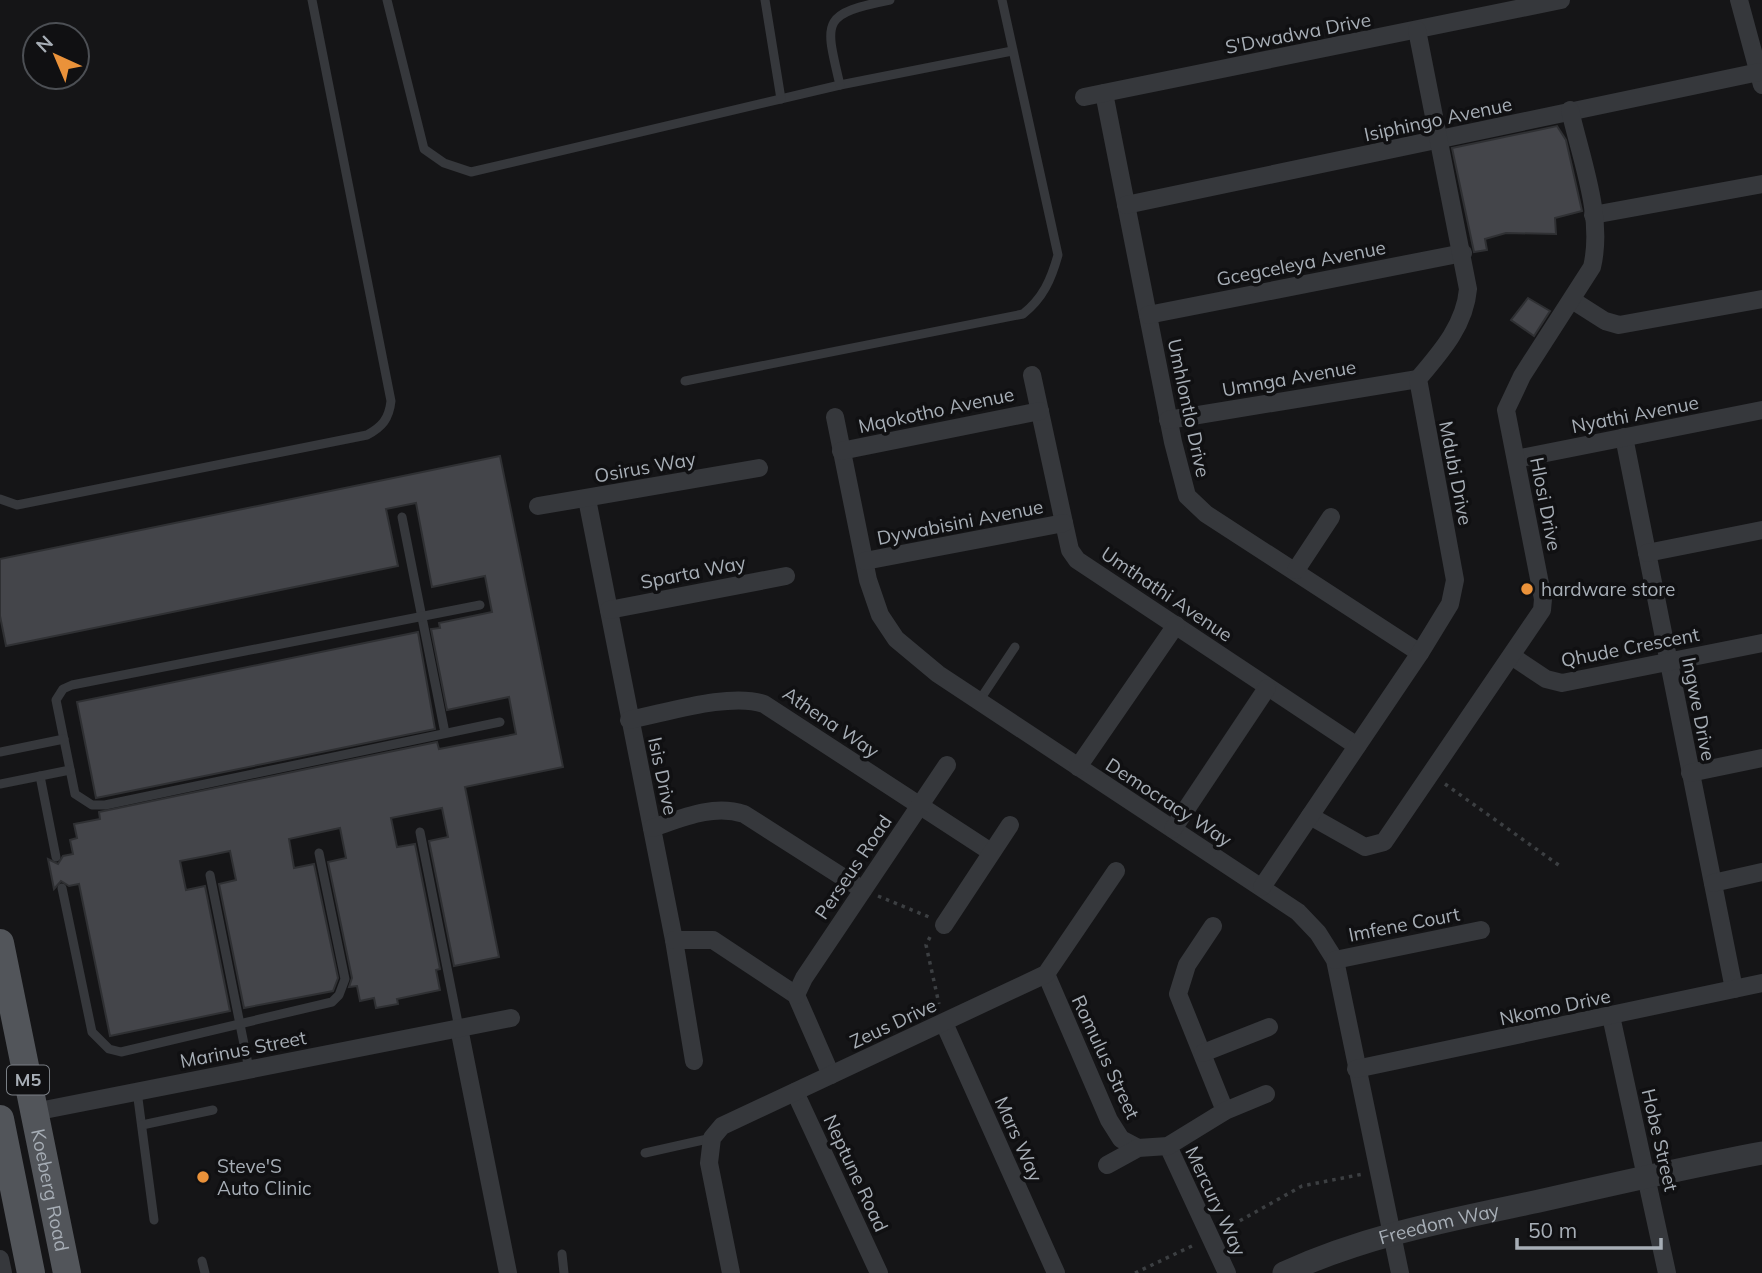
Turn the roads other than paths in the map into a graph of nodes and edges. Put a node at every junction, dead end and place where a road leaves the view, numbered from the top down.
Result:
1 (312, 0) edge
2 (387, 0) edge
3 (765, 0) edge
4 (890, 0) edge
5 (1002, 0) edge
6 (1561, 0) edge
7 (1739, 0) edge
8 (1417, 30) junction
9 (1012, 51) junction
10 (1761, 78) edge
11 (840, 85) junction
12 (1104, 93) junction
13 (1084, 97) dead end
14 (782, 99) junction
15 (1570, 110) junction
16 (1439, 141) junction
17 (1762, 184) edge
18 (1126, 205) junction
19 (1593, 215) junction
20 (1463, 253) junction
21 (1762, 299) edge
22 (1573, 300) junction
23 (1148, 315) junction
24 (1032, 375) dead end
25 (1418, 379) junction
26 (685, 381) dead end
27 (1762, 410) edge
28 (1040, 411) junction
29 (835, 417) dead end
30 (1168, 420) junction
31 (1624, 437) junction
32 (841, 451) junction
33 (1516, 459) junction
34 (759, 468) dead end
35 (0, 499) edge
36 (587, 499) junction
37 (538, 506) dead end
38 (402, 517) dead end
39 (1331, 517) dead end
40 (1064, 523) junction
41 (1762, 530) edge
42 (1647, 553) junction
43 (865, 561) junction
44 (1296, 570) junction
45 (786, 576) dead end
46 (481, 605) dead end
47 (609, 610) junction
48 (422, 617) junction
49 (1176, 625) junction
50 (1762, 643) edge
51 (1015, 647) dead end
52 (1420, 653) junction
53 (1513, 657) junction
54 (1669, 661) junction
55 (1267, 688) junction
56 (979, 701) junction
57 (629, 720) junction
58 (500, 722) dead end
59 (446, 733) junction
60 (64, 739) junction
61 (1357, 746) junction
62 (0, 752) edge
63 (1762, 758) edge
64 (947, 765) dead end
65 (1078, 767) junction
66 (70, 770) junction
67 (1690, 773) junction
68 (40, 776) junction
69 (0, 784) edge
70 (919, 806) junction
71 (1310, 816) junction
72 (1010, 825) dead end
73 (652, 828) junction
74 (1173, 830) junction
75 (420, 832) dead end
76 (991, 852) junction
77 (319, 853) dead end
78 (56, 857) dead end
79 (1116, 871) dead end
80 (1762, 872) edge
81 (210, 876) dead end
82 (1713, 883) junction
83 (1262, 887) junction
84 (62, 888) dead end
85 (863, 890) junction
86 (941, 923) road end
87 (1213, 926) dead end
88 (1481, 930) dead end
89 (674, 940) junction
90 (0, 943) edge
91 (1335, 960) junction
92 (1046, 974) junction
93 (1762, 983) edge
94 (1734, 989) junction
95 (796, 995) junction
96 (1611, 1016) junction
97 (511, 1018) dead end
98 (239, 1023) junction
99 (944, 1023) junction
100 (1269, 1027) dead end
101 (459, 1028) junction
102 (1203, 1053) junction
103 (694, 1061) dead end
104 (249, 1069) junction
105 (1356, 1069) junction
106 (831, 1075) junction
107 (137, 1091) junction
108 (795, 1091) junction
109 (1266, 1094) dead end
110 (213, 1110) dead end
111 (1225, 1111) junction
112 (34, 1112) junction
113 (0, 1119) edge
114 (142, 1125) junction
115 (712, 1138) junction
116 (1168, 1146) junction
117 (1138, 1148) junction
118 (645, 1153) dead end
119 (1762, 1153) edge
120 (1107, 1165) dead end
121 (1647, 1174) junction
122 (154, 1220) dead end
123 (1392, 1232) junction
124 (562, 1254) dead end
125 (0, 1259) edge
126 (202, 1261) dead end
127 (3, 1273) edge
128 (31, 1273) edge
129 (67, 1273) edge
130 (205, 1273) edge
131 (508, 1273) edge
132 (564, 1273) edge
133 (731, 1273) edge
134 (878, 1273) edge
135 (1056, 1273) edge
136 (1227, 1273) edge
137 (1284, 1273) edge
138 (1400, 1273) edge
139 (1667, 1273) edge

1 - 35 lane
2 - 14 lane
3 - 14 lane
4 - 11 lane
5 - 9 lane
6 - 8 street, S'Dwadwa Drive
7 - 10 street
8 - 12 street, S'Dwadwa Drive
8 - 16 street
9 - 11 lane
9 - 26 lane
10 - 15 street, Isiphingo Avenue
11 - 14 lane
12 - 13 street, S'Dwadwa Drive
12 - 18 street, Umhlontlo Drive
15 - 16 street, Isiphingo Avenue
15 - 19 street, Hlosi Drive
16 - 18 street, Isiphingo Avenue
16 - 20 street
17 - 19 street
18 - 23 street, Umhlontlo Drive
19 - 22 street, Hlosi Drive
20 - 23 street, Gcegceleya Avenue
20 - 25 street
21 - 22 street
22 - 33 street, Hlosi Drive
23 - 30 street, Umhlontlo Drive
24 - 28 street, Umthathi Avenue
25 - 30 street, Umnga Avenue
25 - 52 street, Mdubi Drive
27 - 31 street, Nyathi Avenue
28 - 32 street, Mqokotho Avenue
28 - 40 street, Umthathi Avenue
29 - 32 street, Democracy Way
30 - 44 street, Umhlontlo Drive
31 - 33 street, Nyathi Avenue
31 - 42 street, Ingwe Drive
32 - 43 street, Democracy Way
33 - 53 street, Hlosi Drive
34 - 36 street, Osirus Way
36 - 37 street, Osirus Way
36 - 47 street, Isis Drive
38 - 48 lane
39 - 44 street
40 - 43 street, Dywabisini Avenue
40 - 49 street, Umthathi Avenue
41 - 42 street
42 - 54 street, Ingwe Drive
43 - 56 street, Democracy Way
44 - 52 street, Umhlontlo Drive
45 - 47 street, Sparta Way
46 - 48 lane
47 - 57 street, Isis Drive
48 - 59 lane
48 - 60 lane
49 - 55 street, Umthathi Avenue
49 - 65 street
50 - 54 street, Qhude Crescent
51 - 56 lane
52 - 61 street, Mdubi Drive
53 - 54 street, Qhude Crescent
53 - 71 street, Hlosi Drive
54 - 67 street, Ingwe Drive
55 - 61 street, Umthathi Avenue
55 - 74 street
56 - 65 street, Democracy Way
57 - 70 street, Athena Way
57 - 73 street, Isis Drive
58 - 59 lane
59 - 66 lane
60 - 62 lane
60 - 66 lane
61 - 71 street, Mdubi Drive
63 - 67 street
64 - 70 street, Perseus Road
65 - 74 street, Democracy Way
66 - 68 lane
67 - 82 street, Ingwe Drive
68 - 69 lane
68 - 78 lane
70 - 76 street, Athena Way
70 - 85 street, Perseus Road
71 - 83 street, Mdubi Drive
72 - 76 street
73 - 85 street
73 - 89 street, Isis Drive
74 - 83 street, Democracy Way
75 - 101 lane
76 - 86 street
77 - 98 lane
79 - 92 street
80 - 82 street
81 - 98 lane
82 - 94 street, Ingwe Drive
83 - 91 street, Democracy Way
84 - 98 lane
85 - 95 street, Perseus Road
87 - 102 street
88 - 91 street, Imfene Court
89 - 95 street
89 - 103 street, Isis Drive
90 - 112 main road, Koeberg Road / M5
91 - 105 street, Democracy Way
92 - 99 street, Zeus Drive
92 - 117 street, Romulus Street
93 - 94 street, Nkomo Drive
94 - 96 street, Nkomo Drive
95 - 106 street
96 - 105 street, Nkomo Drive
96 - 121 street, Hobe Street
97 - 101 street, Marinus Street
98 - 104 lane
99 - 106 street, Zeus Drive
99 - 135 street, Mars Way
100 - 102 street
101 - 104 street, Marinus Street
101 - 131 street
102 - 111 street
104 - 107 street, Marinus Street
105 - 123 street, Democracy Way
106 - 108 street, Zeus Drive
107 - 112 street, Marinus Street
107 - 114 lane
108 - 115 street, Zeus Drive
108 - 134 street, Neptune Road
109 - 111 street
110 - 114 lane
111 - 116 street
112 - 129 main road, Koeberg Road / M5
113 - 128 main road, Koeberg Road / M5
114 - 122 lane
115 - 118 lane, Zeus Drive
115 - 133 street
116 - 117 street
116 - 136 street, Mercury Way
117 - 120 street
119 - 121 street, Freedom Way
121 - 123 street, Freedom Way
121 - 139 street, Hobe Street
123 - 137 street, Freedom Way
123 - 138 street, Democracy Way
124 - 132 lane
125 - 127 street
126 - 130 lane

